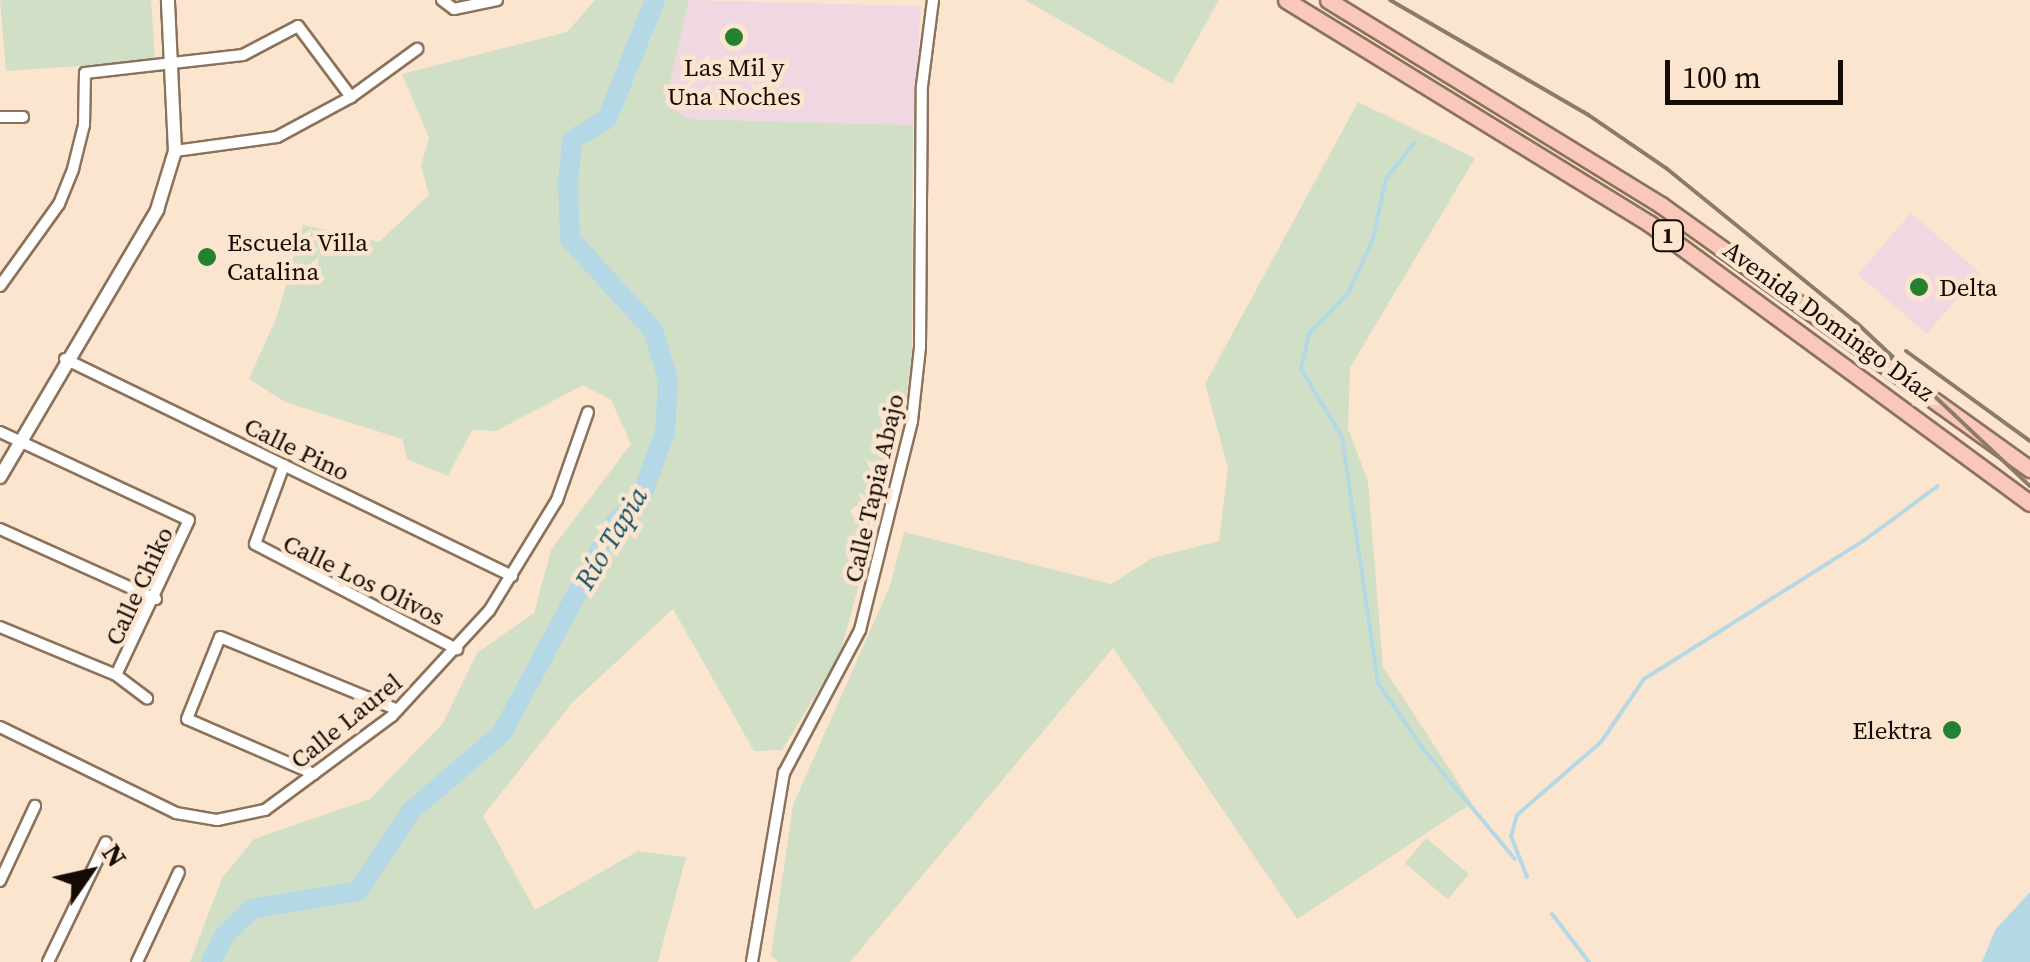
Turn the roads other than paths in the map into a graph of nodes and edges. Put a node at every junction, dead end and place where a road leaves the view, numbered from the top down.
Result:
1 (168, 0) edge
2 (442, 0) edge
3 (497, 0) edge
4 (933, 0) edge
5 (1286, 0) edge
6 (1328, 0) edge
7 (417, 48) dead end
8 (172, 65) junction
9 (351, 97) junction
10 (0, 117) edge
11 (23, 118) dead end
12 (176, 151) junction
13 (0, 286) edge
14 (65, 359) junction
15 (588, 412) dead end
16 (0, 432) edge
17 (17, 440) junction
18 (284, 464) junction
19 (2030, 469) edge
20 (0, 477) edge
21 (2030, 503) edge
22 (0, 529) edge
23 (512, 576) junction
24 (156, 599) junction
25 (0, 626) edge
26 (457, 649) junction
27 (116, 676) junction
28 (147, 698) dead end
29 (398, 710) junction
30 (0, 727) edge
31 (314, 774) junction
32 (35, 806) dead end
33 (106, 842) dead end
34 (179, 872) dead end
35 (0, 881) edge
36 (48, 962) edge
37 (137, 962) edge
38 (752, 962) edge

1 - 8 street
2 - 3 street
4 - 38 street, Calle Tapia Abajo
5 - 21 main road, Avenida Domingo Díaz / 1
6 - 19 main road, Avenida Domingo Díaz / 1
7 - 9 street
8 - 9 street
8 - 12 street
8 - 13 street
9 - 12 street
10 - 11 street
12 - 14 street
14 - 17 street
14 - 18 street, Calle Pino
15 - 23 street, Calle Laurel
16 - 17 street, Calle Chiko
17 - 20 street
17 - 24 street, Calle Chiko
18 - 23 street, Calle Pino
18 - 26 street, Calle Los Olivos
22 - 24 street
23 - 26 street, Calle Laurel
24 - 27 street, Calle Chiko
25 - 27 street
26 - 29 street, Calle Laurel
27 - 28 street
29 - 31 street, Calle Laurel
29 - 31 street
30 - 31 street, Calle Laurel
32 - 35 street
33 - 36 street
34 - 37 street

